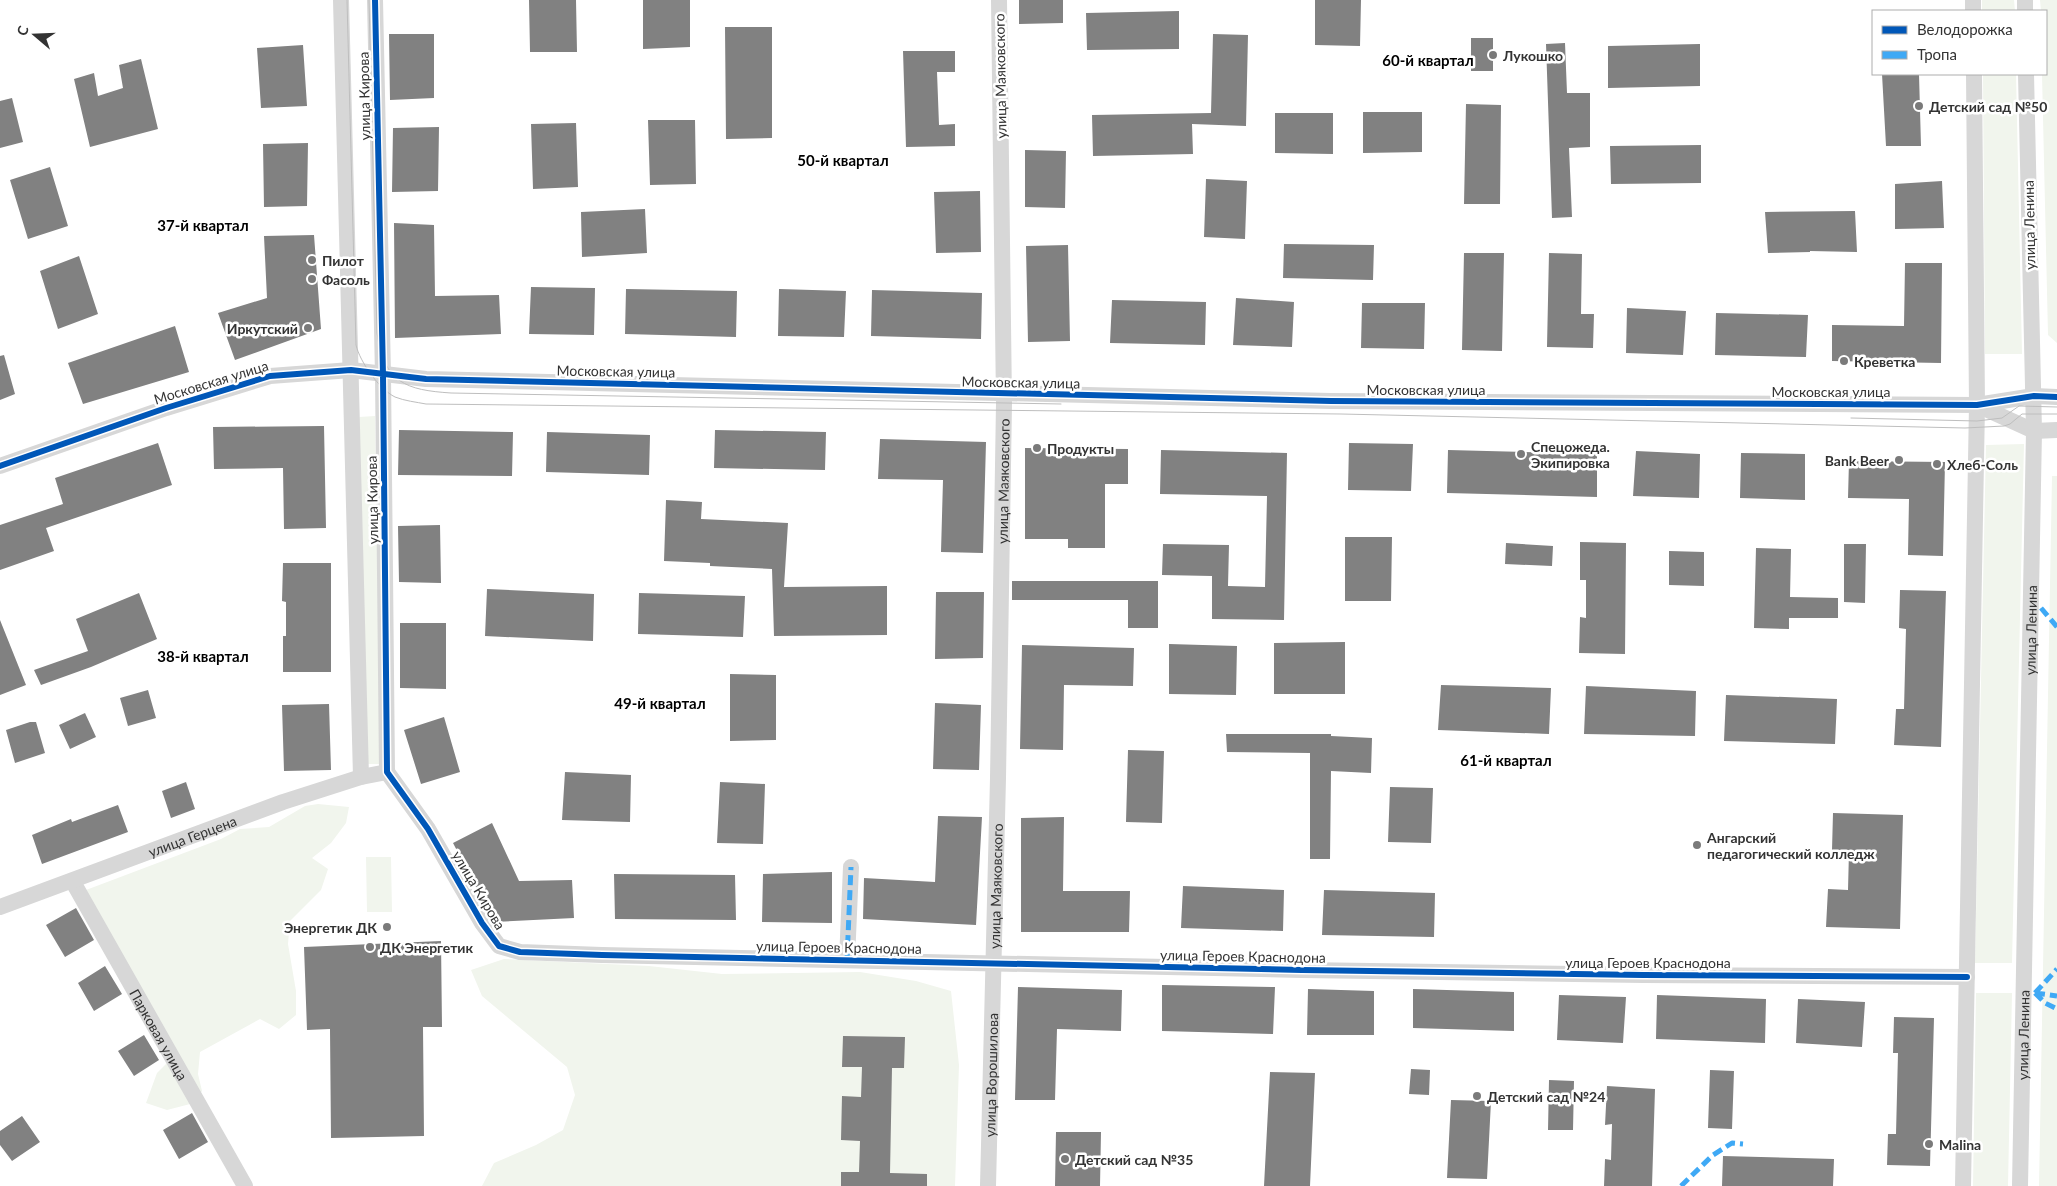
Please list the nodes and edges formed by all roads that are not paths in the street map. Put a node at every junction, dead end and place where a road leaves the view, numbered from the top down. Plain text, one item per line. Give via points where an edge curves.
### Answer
1 (341, 0) edge
2 (375, 0) edge
3 (999, 0) edge
4 (1974, 75) edge
5 (2026, 75) edge
6 (352, 370) junction
7 (383, 375) junction
8 (1004, 394) junction
9 (2034, 396) junction
10 (2057, 397) edge
11 (1977, 405) junction
12 (2057, 430) edge
13 (2034, 431) junction
14 (0, 466) edge
15 (388, 772) junction
16 (361, 777) junction
17 (851, 866) dead end
18 (73, 882) junction
19 (0, 907) edge
20 (520, 952) joint
21 (848, 960) junction
22 (993, 963) junction
23 (1967, 977) junction
24 (245, 1186) edge
25 (988, 1186) edge
26 (1963, 1186) edge
27 (2020, 1186) edge

1 - 6 street, улица Кирова
2 - 7 street, улица Кирова
3 - 8 street, улица Маяковского
4 - 11 street
5 - 9 street, улица Ленина
6 - 7 street, Московская улица
6 - 14 street, Московская улица via 270,376 166,408
6 - 16 street, улица Кирова
7 - 8 street, Московская улица via 426,379
7 - 15 street, улица Кирова
8 - 11 street, Московская улица via 1341,401
8 - 22 street, улица Маяковского
9 - 10 street, Московская улица
9 - 11 street, Московская улица
9 - 13 street, улица Ленина
11 - 13 street, Московская улица
11 - 23 street
12 - 13 street, Московская улица
13 - 27 street, улица Ленина
15 - 16 street, улица Герцена
15 - 20 street, улица Кирова via 428,829 482,923 499,946
16 - 18 street, улица Герцена via 219,825
17 - 21 street
18 - 19 street, улица Герцена
18 - 24 street, Парковая улица
20 - 21 street, улица Героев Краснодона
21 - 22 street, улица Героев Краснодона
22 - 23 street, улица Героев Краснодона via 1302,970
22 - 25 street, улица Ворошилова
23 - 26 street

